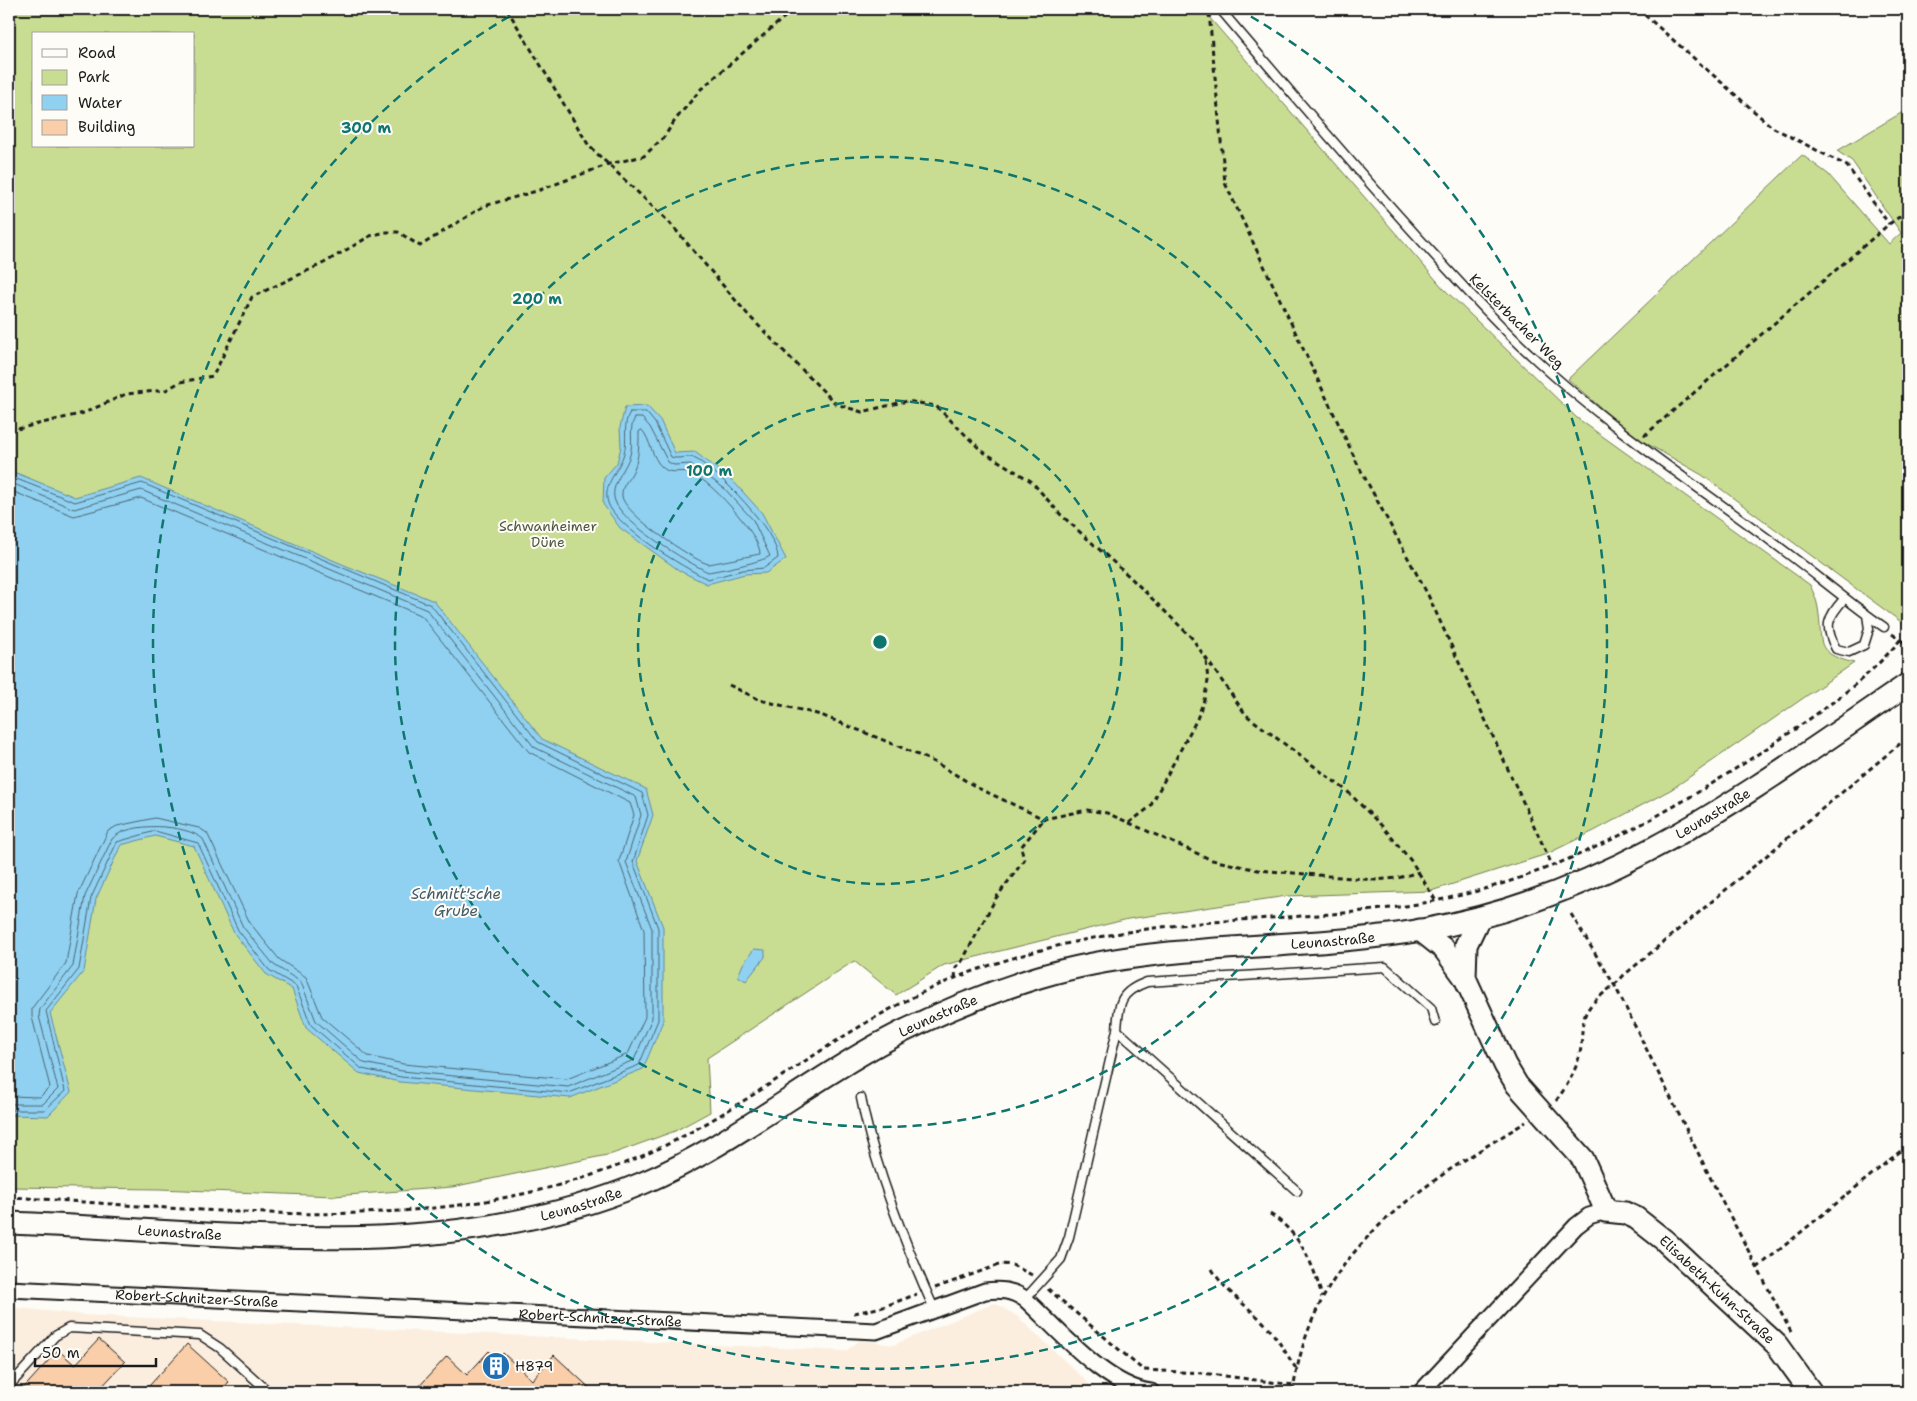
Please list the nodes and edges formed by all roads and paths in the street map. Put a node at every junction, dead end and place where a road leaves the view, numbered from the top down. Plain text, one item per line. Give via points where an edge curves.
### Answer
1 (507, 9) edge
2 (794, 9) edge
3 (1211, 9) edge
4 (1220, 9) edge
5 (1638, 9) edge
6 (609, 164) junction
7 (1908, 211) edge
8 (1889, 224) junction
9 (9, 431) edge
10 (1636, 443) junction
11 (1844, 599) junction
12 (1867, 615) junction
13 (1884, 627) dead end
14 (1900, 640) dead end
15 (1908, 645) edge
16 (1206, 660) junction
17 (1908, 668) edge
18 (1908, 684) edge
19 (729, 685) dead end
20 (1857, 718) junction
21 (1908, 738) edge
22 (1044, 819) junction
23 (1129, 823) junction
24 (1552, 865) dead end
25 (1419, 872) junction
26 (1436, 901) dead end
27 (1571, 914) dead end
28 (1479, 918) junction
29 (1420, 930) junction
30 (1465, 978) junction
31 (955, 979) dead end
32 (1615, 986) junction
33 (1435, 1022) dead end
34 (1117, 1030) junction
35 (861, 1098) dead end
36 (1542, 1113) junction
37 (1908, 1145) edge
38 (1297, 1191) dead end
39 (1606, 1211) junction
40 (1270, 1214) dead end
41 (9, 1223) edge
42 (1757, 1268) junction
43 (1212, 1269) dead end
44 (1041, 1282) junction
45 (9, 1289) edge
46 (926, 1291) junction
47 (1025, 1299) junction
48 (1322, 1299) junction
49 (935, 1311) junction
50 (1794, 1337) dead end
51 (1298, 1371) junction
52 (1294, 1385) junction
53 (9, 1386) edge
54 (269, 1392) edge
55 (1150, 1392) edge
56 (1293, 1392) edge
57 (1420, 1392) edge
58 (1811, 1392) edge

1 - 6 path via 589,146
2 - 6 path via 701,89 664,137 644,156
3 - 24 path via 1208,16 1225,183 1358,465 1428,595
4 - 10 lane, Kelsterbacher Weg via 1360,175 1476,300 1564,385
5 - 8 path via 1772,127 1847,166
6 - 9 path via 540,190 484,206 420,246 398,232 370,236 324,263 252,297 213,376 180,382 166,390 126,394 84,413
6 - 16 path via 669,222 749,316 836,404 862,412 907,401 936,406 982,452 1031,481 1061,515 1168,612 1191,637
7 - 8 path
8 - 10 path
10 - 11 lane, Kelsterbacher Weg via 1816,573
11 - 12 lane, Kelsterbacher Weg
11 - 12 lane via 1830,614 1828,634 1836,649 1849,652 1864,645 1869,629
12 - 13 lane, Kelsterbacher Weg
14 - 15 path
16 - 23 path via 1208,681 1197,719 1150,807
16 - 25 path via 1246,715 1347,792 1383,827
17 - 20 main road, Leunastraße
18 - 20 main road, Leunastraße
19 - 22 path via 760,700 821,715 898,746
20 - 28 main road, Leunastraße via 1722,808 1620,866 1551,895
21 - 32 path via 1631,969
22 - 23 path via 1087,810 1107,813
22 - 31 path via 1021,847 1024,860 996,898 956,967
23 - 25 path via 1212,860 1258,870 1375,880
25 - 26 path
27 - 32 path
28 - 29 main road, Leunastraße
28 - 30 main road via 1466,945
29 - 30 main road via 1444,949
29 - 41 main road, Leunastraße via 1150,954 1079,967 1011,986 956,1007 878,1044 739,1133 677,1167 601,1199 532,1218 449,1232 317,1238 254,1238
30 - 36 main road via 1505,1065 1518,1086
32 - 36 path via 1588,1010 1575,1071 1567,1087
32 - 42 path
33 - 34 lane via 1431,1008 1385,967 1147,982 1131,988 1118,1004
34 - 38 lane
34 - 44 lane via 1069,1237 1061,1259
35 - 46 lane via 868,1135
36 - 39 main road via 1583,1159
36 - 48 path via 1455,1165 1402,1205 1341,1268
37 - 42 path
39 - 57 street via 1589,1216 1576,1226
39 - 58 main road, Elisabeth-Kuhn-Straße via 1636,1218 1664,1240 1777,1344
40 - 48 path via 1282,1222 1301,1244 1317,1276
42 - 50 path
43 - 51 path via 1220,1284 1279,1340
44 - 46 path via 1023,1269 1001,1264
44 - 47 lane
44 - 52 path via 1143,1370 1202,1373
45 - 49 street, Robert-Schnitzer-Straße via 864,1331 889,1328
46 - 49 lane
47 - 49 street, Robert-Schnitzer-Straße via 998,1289
47 - 55 street, Robert-Schnitzer-Straße via 1108,1376 1125,1386
48 - 51 path via 1306,1338
51 - 52 path
52 - 56 path
53 - 54 lane via 55,1336 68,1328 200,1335 216,1344

